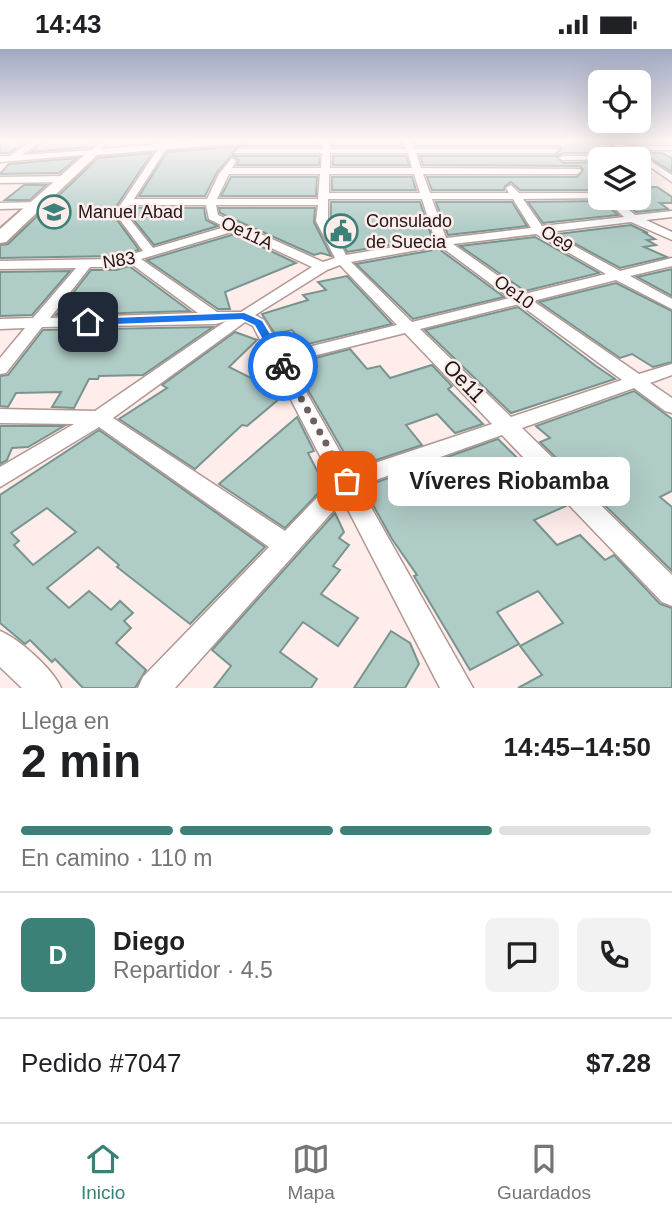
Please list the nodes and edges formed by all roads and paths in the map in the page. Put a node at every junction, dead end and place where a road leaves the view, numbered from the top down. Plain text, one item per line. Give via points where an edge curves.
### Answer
1 (76, 170) edge
2 (149, 170) edge
3 (226, 171) joint
4 (326, 171) junction
5 (419, 171) junction
6 (496, 171) junction
7 (66, 179) junction
8 (0, 180) edge
9 (588, 184) edge
10 (588, 184) edge
11 (516, 195) junction
12 (426, 196) junction
13 (323, 199) junction
14 (126, 202) junction
15 (210, 202) junction
16 (37, 205) junction
17 (0, 206) edge
18 (622, 210) edge
19 (672, 214) edge
20 (633, 219) junction
21 (233, 228) junction
22 (540, 232) junction
23 (672, 236) edge
24 (0, 238) edge
25 (442, 242) junction
26 (151, 254) junction
27 (134, 260) junction
28 (342, 260) junction
29 (672, 262) edge
30 (0, 265) edge
31 (85, 265) junction
32 (322, 267) junction
33 (620, 275) junction
34 (523, 299) junction
35 (672, 305) edge
36 (244, 316) junction
37 (216, 319) junction
38 (0, 324) edge
39 (37, 324) junction
40 (411, 327) junction
41 (280, 359) junction
42 (0, 369) edge
43 (672, 369) edge
44 (636, 381) junction
45 (672, 407) edge
46 (0, 416) edge
47 (99, 418) junction
48 (507, 425) junction
49 (0, 478) edge
50 (347, 481) junction
51 (287, 546) junction
52 (672, 593) edge
53 (0, 646) edge
54 (45, 688) edge
55 (155, 688) edge
56 (457, 688) edge

1 - 7 main road
2 - 14 street
3 - 4 street
3 - 15 street, Oe11A
4 - 5 street
4 - 13 street, Oe11
5 - 6 street
5 - 12 street
6 - 9 street
6 - 11 street, Oe9
7 - 8 street
7 - 16 main road
10 - 11 street
11 - 12 street
11 - 22 street, Oe9
12 - 13 street
12 - 25 street
13 - 15 street
13 - 28 street, Oe11 via 322,221
14 - 15 street
14 - 26 street via 120,213
15 - 21 street, Oe11A via 213,218
16 - 17 street
16 - 24 main road
18 - 20 street
19 - 20 street
20 - 22 street
20 - 23 street
21 - 26 street, N83
21 - 32 street, Oe11A
22 - 25 street
22 - 33 street, Oe9
25 - 28 street
25 - 34 street, Oe10
26 - 27 street, N83
27 - 31 street, N83
27 - 37 street
28 - 32 street
28 - 40 street, Oe11
29 - 33 street
30 - 31 street, N83
31 - 39 street
32 - 36 street
33 - 34 street
33 - 35 street, Oe9
34 - 40 street
34 - 44 street, Oe10
36 - 37 street
36 - 41 street via 258,323
36 - 47 street
37 - 39 street
38 - 39 street
39 - 42 street
40 - 41 street
40 - 48 street, Oe11
41 - 50 street
43 - 44 street
44 - 45 street, Oe10
44 - 48 street
46 - 47 street
47 - 49 street
47 - 51 street
48 - 50 street
48 - 52 street, Oe11
50 - 51 street
50 - 56 street
51 - 55 street
53 - 54 street

